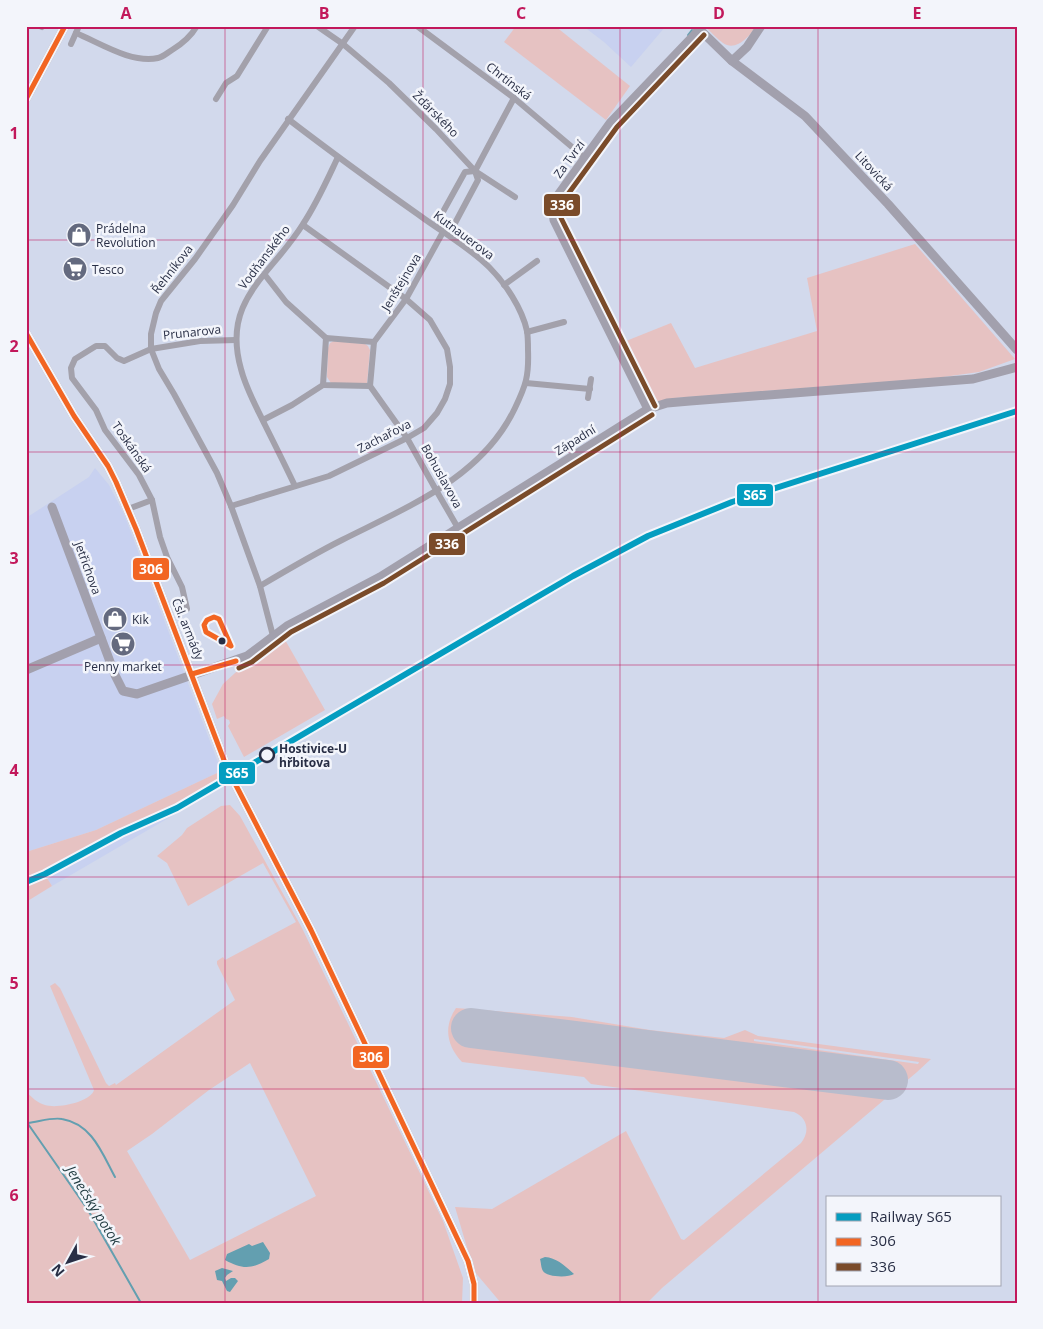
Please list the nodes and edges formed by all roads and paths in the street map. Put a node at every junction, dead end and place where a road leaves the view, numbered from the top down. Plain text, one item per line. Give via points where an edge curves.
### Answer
1 (65, 26) edge
2 (197, 26) edge
3 (268, 26) edge
4 (317, 26) edge
5 (355, 26) edge
6 (417, 26) edge
7 (761, 26) edge
8 (698, 28) edge
9 (78, 30) edge
10 (71, 44) dead end
11 (343, 44) junction
12 (732, 60) junction
13 (514, 98) junction
14 (26, 99) edge
15 (216, 99) dead end
16 (288, 119) junction
17 (338, 157) junction
18 (585, 158) junction
19 (474, 171) junction
20 (515, 197) dead end
21 (303, 225) junction
22 (443, 232) junction
23 (537, 262) dead end
24 (265, 275) junction
25 (504, 285) junction
26 (406, 299) junction
27 (564, 322) dead end
28 (527, 332) junction
29 (26, 333) edge
30 (326, 338) junction
31 (236, 340) junction
32 (374, 342) junction
33 (151, 349) junction
34 (1017, 350) edge
35 (1017, 367) edge
36 (591, 379) dead end
37 (526, 383) junction
38 (323, 385) junction
39 (370, 386) junction
40 (590, 389) junction
41 (588, 398) dead end
42 (648, 409) junction
43 (263, 420) junction
44 (407, 438) junction
45 (295, 486) junction
46 (436, 490) junction
47 (152, 500) junction
48 (231, 506) junction
49 (52, 507) dead end
50 (128, 509) junction
51 (458, 528) junction
52 (260, 586) junction
53 (187, 609) dead end
54 (273, 636) junction
55 (101, 638) junction
56 (26, 670) edge
57 (192, 674) junction
58 (474, 1298) edge

1 - 14 street
2 - 9 street via 177,48 160,58 145,59 130,57
3 - 15 street via 237,76 226,83
4 - 11 street, Žďárského
5 - 11 street, Řehníkova
6 - 13 street, Chrtínská
7 - 12 street via 747,47
8 - 12 street, Litovická
8 - 18 street, Za Tvrzí via 611,122
9 - 10 street
11 - 16 street, Řehníkova
11 - 19 street, Žďárského via 389,82
12 - 34 street, Litovická via 805,116
13 - 18 street, Chrtínská
13 - 19 street, Jenštejnova
16 - 17 street, Kutnauerova
16 - 33 street, Řehníkova via 196,259 161,301 151,334
17 - 21 street, Vodňanského
17 - 22 street, Kutnauerova
18 - 42 street, Za Tvrzí via 556,198 554,220
19 - 20 street, Žďárského
19 - 22 street, Jenštejnova via 478,180 454,225
19 - 22 street, Jenštejnova via 465,172 439,219
21 - 24 street, Vodňanského
21 - 26 street, Zachařova
22 - 25 street, Kutnauerova via 489,267
22 - 26 street, Jenštejnova
23 - 25 street
24 - 30 street via 286,302
24 - 31 street, Vodňanského via 251,290 242,308 236,323
25 - 28 street, Kutnauerova
26 - 32 street, Jenštejnova
26 - 44 street, Zachařova via 435,327 447,349 450,368 448,391 437,413 424,428
27 - 28 street
28 - 37 street, Kutnauerova via 529,360
29 - 50 street, Čsl. armády via 74,416 108,466
30 - 32 street
30 - 38 street
31 - 33 street, Prunarova via 200,340
31 - 43 street, Vodňanského via 240,368
32 - 39 street
33 - 47 street, Toskánská via 124,361 105,346 96,346 75,359 70,368 72,378 139,475
33 - 48 street, Řehníkova via 217,473
35 - 42 street, Západní via 973,379 690,401
36 - 40 street
37 - 40 street
37 - 46 street, Kutnauerova via 508,421 487,450 459,476
38 - 39 street
38 - 43 street
39 - 44 street, Bohuslavova
40 - 41 street
42 - 51 street, Západní
43 - 45 street, Vodňanského
44 - 45 street, Zachařova via 329,476
44 - 46 street, Bohuslavova
45 - 48 street, Zachařova
46 - 51 street, Bohuslavova
46 - 52 street, Kutnauerova
47 - 50 street
47 - 53 street, Toskánská via 160,537 182,588
48 - 52 street, Řehníkova
49 - 55 street, Jetřichova
50 - 57 street, Čsl. armády
51 - 54 street, Západní via 380,577
52 - 54 street, Řehníkova
54 - 57 street, Západní via 247,656
55 - 56 street
55 - 57 street, Jetřichova via 123,691 137,694
57 - 58 street, Čsl. armády via 227,768 362,1035 468,1261

